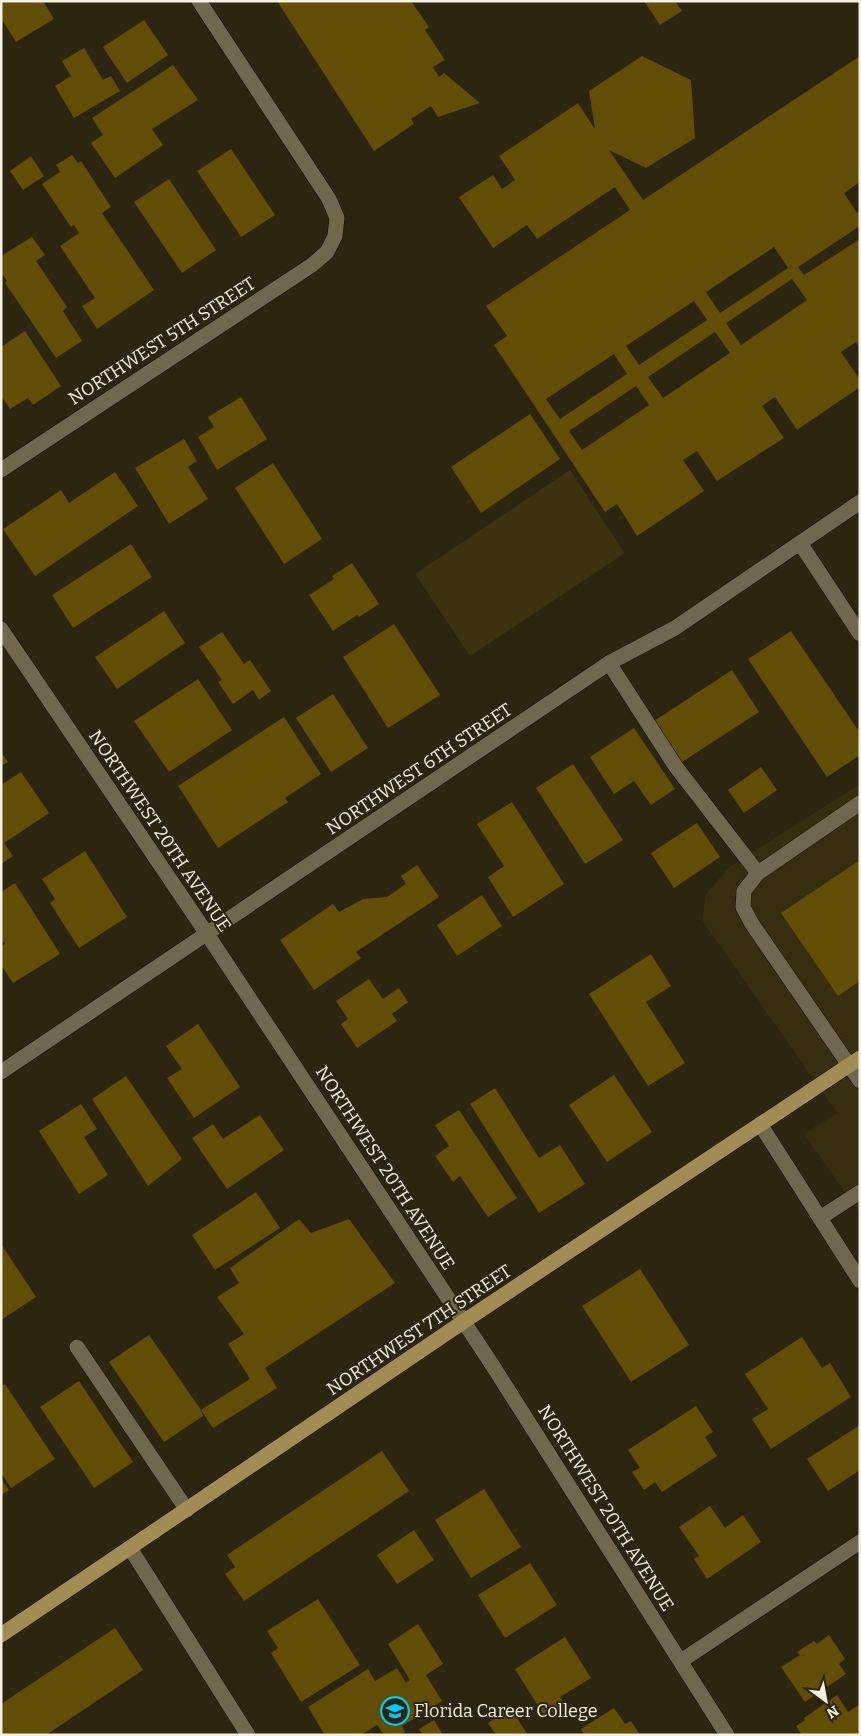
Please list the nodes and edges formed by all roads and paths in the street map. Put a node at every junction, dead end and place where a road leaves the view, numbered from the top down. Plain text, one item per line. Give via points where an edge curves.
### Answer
1 (199, 1) edge
2 (1, 470) edge
3 (860, 502) edge
4 (800, 542) junction
5 (1, 629) edge
6 (860, 634) edge
7 (609, 663) junction
8 (860, 804) edge
9 (758, 872) junction
10 (207, 934) junction
11 (854, 1061) edge
12 (1, 1072) edge
13 (860, 1080) edge
14 (760, 1124) junction
15 (860, 1192) edge
16 (820, 1218) junction
17 (860, 1282) edge
18 (463, 1322) junction
19 (77, 1347) dead end
20 (187, 1510) junction
21 (860, 1542) edge
22 (130, 1548) junction
23 (1, 1635) edge
24 (680, 1661) junction
25 (248, 1735) edge
26 (727, 1735) edge

1 - 2 street, NORTHWEST 5TH STREET via 329,199 337,218 335,236 327,252 312,264
3 - 4 street, NORTHWEST 6TH STREET
4 - 6 street
4 - 7 street, NORTHWEST 6TH STREET via 675,628
5 - 10 street, NORTHWEST 20TH AVENUE
7 - 9 street via 676,767
7 - 10 street, NORTHWEST 6TH STREET
8 - 9 street
9 - 11 street via 744,891 743,907 752,924
10 - 12 street, NORTHWEST 6TH STREET
10 - 18 street, NORTHWEST 20TH AVENUE
11 - 13 street
11 - 14 main road, NORTHWEST 7TH STREET
14 - 16 street
14 - 18 main road, NORTHWEST 7TH STREET
15 - 16 street
16 - 17 street
18 - 20 main road, NORTHWEST 7TH STREET
18 - 24 street, NORTHWEST 20TH AVENUE
19 - 20 street
20 - 22 main road, NORTHWEST 7TH STREET
21 - 24 street
22 - 23 main road, NORTHWEST 7TH STREET
22 - 25 street
24 - 26 street, NORTHWEST 20TH AVENUE

